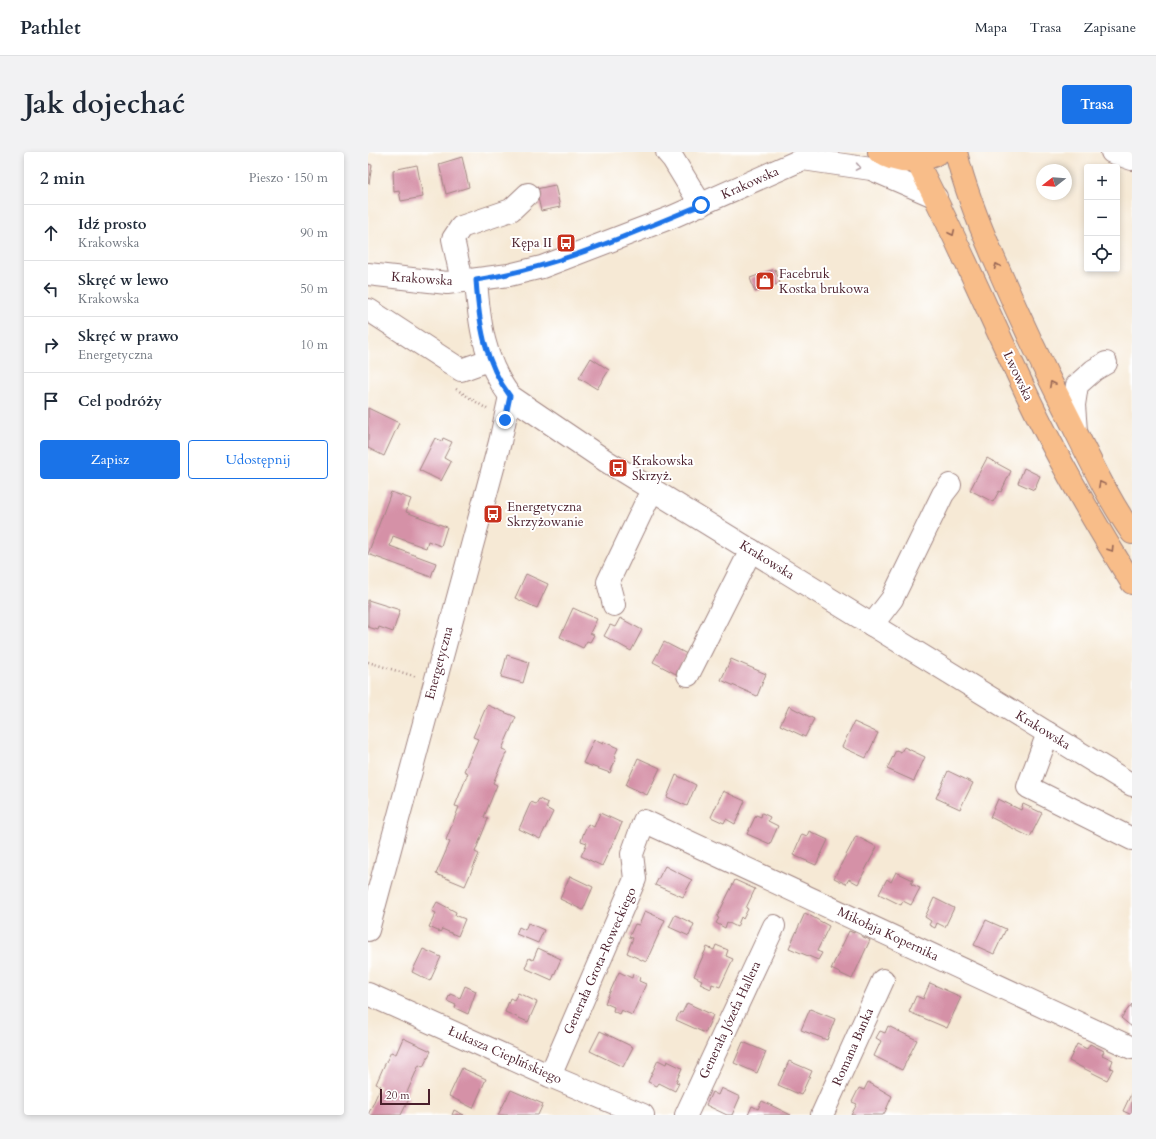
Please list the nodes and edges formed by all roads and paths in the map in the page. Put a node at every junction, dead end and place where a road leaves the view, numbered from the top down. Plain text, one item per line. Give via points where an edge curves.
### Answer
1 (666, 152) edge
2 (841, 152) edge
3 (879, 152) edge
4 (956, 152) edge
5 (1112, 152) edge
6 (925, 156) edge
7 (810, 158) edge
8 (1132, 159) edge
9 (528, 194) dead end
10 (936, 198) junction
11 (701, 205) junction
12 (368, 274) edge
13 (469, 281) junction
14 (369, 310) edge
15 (489, 360) junction
16 (1106, 363) dead end
17 (510, 396) junction
18 (1076, 431) junction
19 (950, 485) dead end
20 (652, 490) junction
21 (1132, 533) edge
22 (751, 550) junction
23 (1132, 583) edge
24 (614, 605) dead end
25 (872, 625) junction
26 (368, 662) edge
27 (688, 675) dead end
28 (434, 682) junction
29 (1048, 733) junction
30 (1132, 785) edge
31 (644, 821) joint
32 (1132, 838) edge
33 (774, 926) dead end
34 (368, 930) edge
35 (883, 980) dead end
36 (368, 994) edge
37 (1132, 1048) edge
38 (550, 1076) junction
39 (643, 1115) edge
40 (686, 1115) edge
41 (822, 1115) edge

1 - 11 street
2 - 7 street, Krakowska
3 - 6 main road via 898,161
18 -> 4 main road, Lwowska via 1001,275 970,197
5 - 8 street
6 - 10 main road, Lwowska
7 -> 10 street via 871,169
7 - 11 street, Krakowska
9 - 13 street via 511,210 461,227 454,239
10 -> 23 main road, Lwowska via 1022,385 1050,440
11 - 13 street, Krakowska via 542,267
12 - 13 street, Krakowska via 447,282
13 - 15 street, Krakowska
14 - 15 street via 462,370
15 - 17 street, Krakowska via 498,381
16 - 18 street via 1077,385 1074,405
17 - 20 street, Krakowska
17 - 28 street, Energetyczna via 500,442
21 -> 18 main road, Lwowska via 1111,502
19 - 25 street via 943,494 892,599
20 - 22 street, Krakowska
20 - 24 street via 608,582
22 - 25 street, Krakowska
22 - 27 street
25 - 29 street, Krakowska
26 - 28 path
28 - 34 street, Energetyczna
29 - 30 street, Krakowska
29 - 32 street via 1028,787
31 - 37 street, Mikołaja Kopernika
31 - 38 street, Generała Grota-Roweckiego via 632,854 635,880
33 - 40 street, Generała Józefa Hallera
35 - 41 street, Romana Banka
36 - 38 street, Łukasza Cieplińskiego
38 - 39 street, Łukasza Cieplińskiego

